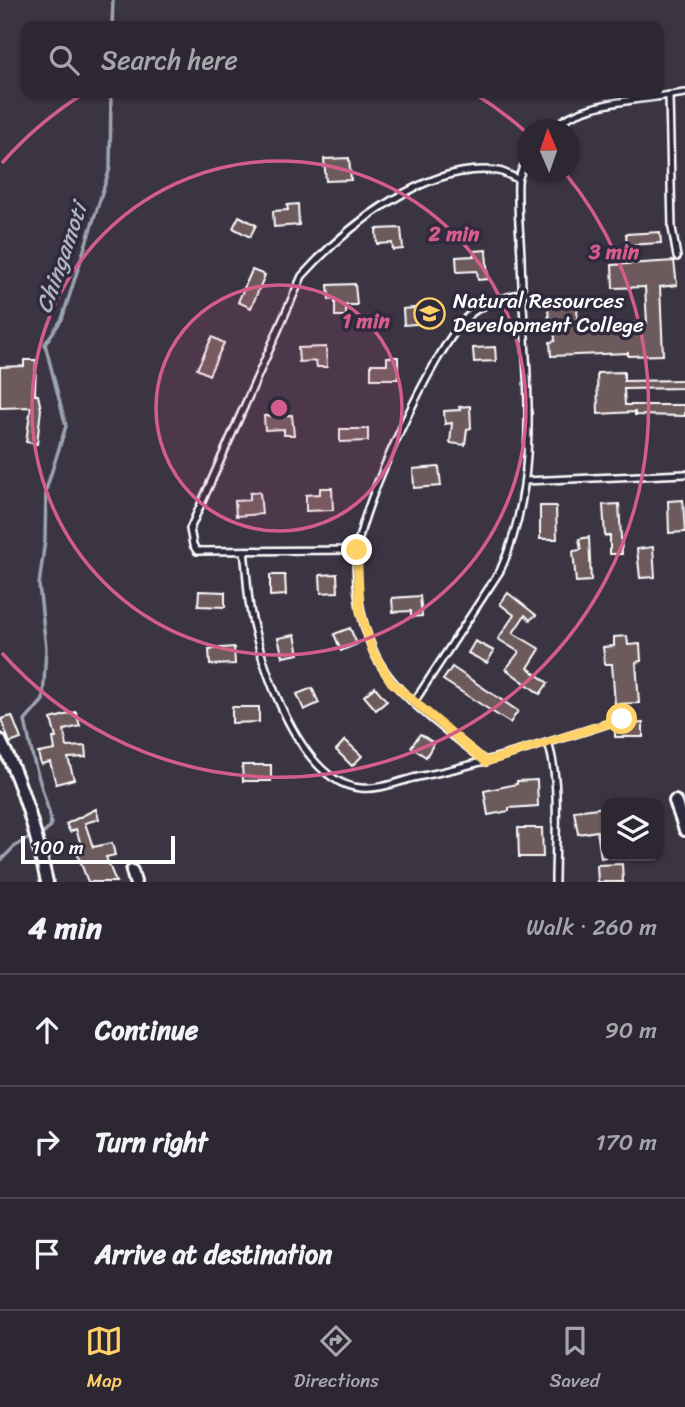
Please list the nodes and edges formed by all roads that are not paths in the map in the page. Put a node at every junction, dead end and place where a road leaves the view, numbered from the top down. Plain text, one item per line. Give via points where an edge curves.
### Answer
1 (685, 93) edge
2 (669, 96) junction
3 (664, 97) edge
4 (651, 98) edge
5 (566, 119) edge
6 (517, 179) edge
7 (518, 182) edge
8 (677, 257) dead end
9 (522, 293) junction
10 (685, 474) edge
11 (525, 481) junction
12 (357, 550) junction
13 (244, 551) junction
14 (414, 702) junction
15 (622, 719) dead end
16 (0, 740) edge
17 (548, 743) junction
18 (486, 762) junction
19 (675, 801) dead end
20 (685, 830) edge
21 (47, 882) edge
22 (555, 882) edge

1 - 2 lane
2 - 3 lane
2 - 8 lane via 672,228
4 - 5 lane via 623,101
6 - 13 lane via 500,171 473,171 424,185 384,204 350,228 302,276 190,529 197,551
7 - 9 lane
9 - 11 lane via 528,398
9 - 12 lane via 491,302 469,316 446,344 374,493
10 - 11 lane
11 - 14 lane via 510,551 500,571
12 - 13 lane
12 - 14 lane via 360,611 373,652 391,682
13 - 18 lane via 251,613 270,684 305,751 337,782 362,789
14 - 18 lane
15 - 17 lane
16 - 21 street via 37,835
17 - 18 lane
17 - 22 lane via 555,805
19 - 20 street

